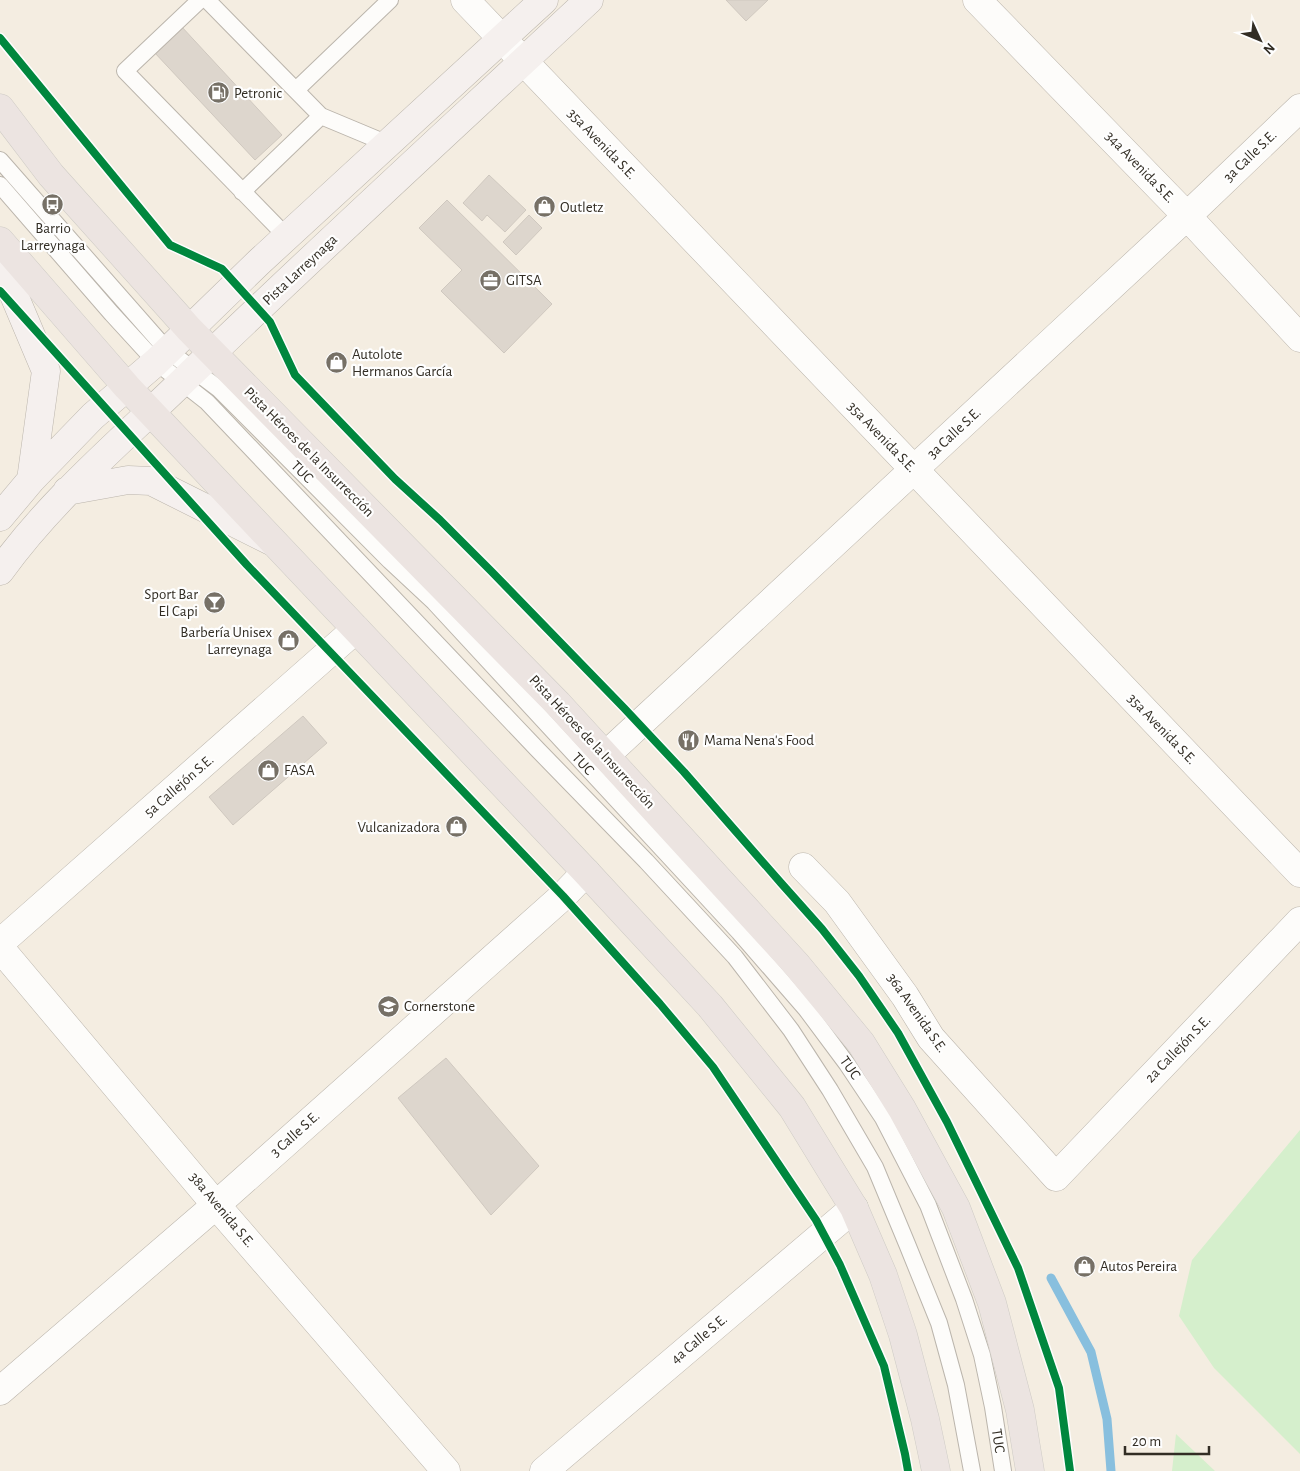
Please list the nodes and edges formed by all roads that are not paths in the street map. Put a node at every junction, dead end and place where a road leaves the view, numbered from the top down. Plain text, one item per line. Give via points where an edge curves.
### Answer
1 (200, 0) edge
2 (207, 0) edge
3 (390, 0) edge
4 (464, 0) edge
5 (544, 0) edge
6 (589, 0) edge
7 (977, 0) edge
8 (502, 40) junction
9 (523, 62) junction
10 (296, 90) junction
11 (0, 108) edge
12 (1300, 108) edge
13 (322, 116) junction
14 (388, 144) junction
15 (0, 160) edge
16 (0, 185) edge
17 (242, 192) junction
18 (1187, 216) junction
19 (287, 237) junction
20 (0, 241) edge
21 (0, 262) edge
22 (189, 329) junction
23 (1300, 338) edge
24 (161, 356) junction
25 (196, 368) junction
26 (127, 387) junction
27 (150, 412) junction
28 (914, 471) junction
29 (30, 480) junction
30 (68, 491) junction
31 (0, 517) edge
32 (271, 540) junction
33 (0, 571) edge
34 (356, 629) junction
35 (605, 756) junction
36 (803, 867) dead end
37 (586, 872) junction
38 (1300, 873) edge
39 (1300, 921) edge
40 (0, 943) edge
41 (0, 948) edge
42 (1056, 1177) joint
43 (216, 1205) junction
44 (854, 1208) junction
45 (0, 1391) edge
46 (446, 1471) edge
47 (544, 1471) edge
48 (936, 1471) edge
49 (972, 1471) edge
50 (1003, 1471) edge
51 (1030, 1471) edge

1 - 17 lane via 125,71
2 - 10 lane
3 - 10 lane
4 - 8 street, 35a Avenida S.E.
5 - 8 main road
6 - 9 main road, Pista Larreynaga
7 - 18 street, 34a Avenida S.E.
8 - 9 street, 35a Avenida S.E.
8 - 14 main road
9 - 25 main road, Pista Larreynaga
9 - 28 street, 35a Avenida S.E.
10 - 13 lane
11 - 22 main road, Pista Héroes de la Insurrección via 51,175
12 - 18 street, 3a Calle S.E.
13 - 14 lane
13 - 17 lane
14 - 19 main road
15 - 24 lane, TUC
16 - 24 lane, TUC via 112,314
17 - 19 lane
18 - 23 street, 34a Avenida S.E.
18 - 28 street, 3a Calle S.E.
19 - 22 main road
20 - 26 main road
21 - 29 main road via 46,371
22 - 24 main road
22 - 25 main road, Pista Héroes de la Insurrección
24 - 25 lane, TUC
24 - 26 main road
25 - 27 main road, Pista Larreynaga
25 - 35 main road, Pista Héroes de la Insurrección via 558,704
25 - 49 lane, TUC via 207,402 646,860 735,957 791,1030 875,1167 940,1323 956,1385
25 - 50 lane, TUC via 434,602 739,932 806,1009 848,1064 883,1118 928,1205 964,1299 982,1356
26 - 27 main road
26 - 29 main road
27 - 30 main road, Pista Larreynaga
27 - 32 main road
28 - 35 street, 3a Calle S.E.
28 - 38 street, 35a Avenida S.E.
29 - 31 main road
30 - 32 main road via 128,480 151,481
30 - 33 main road, Pista Larreynaga
32 - 34 main road
34 - 37 main road
34 - 40 street, 5a Callejón S.E.
35 - 51 main road, Pista Héroes de la Insurrección via 796,964 861,1044 902,1109 956,1208 992,1304 1020,1410
36 - 42 street, 36a Avenida S.E. via 837,902 906,996 930,1038
37 - 43 street, 3 Calle S.E.
37 - 44 main road via 710,1006 792,1107
39 - 42 street, 2a Callejón S.E.
41 - 43 street, 38a Avenida S.E.
43 - 45 street, 3 Calle S.E.
43 - 46 street, 38a Avenida S.E.
44 - 47 street, 4a Calle S.E.
44 - 48 main road via 883,1275 903,1335

